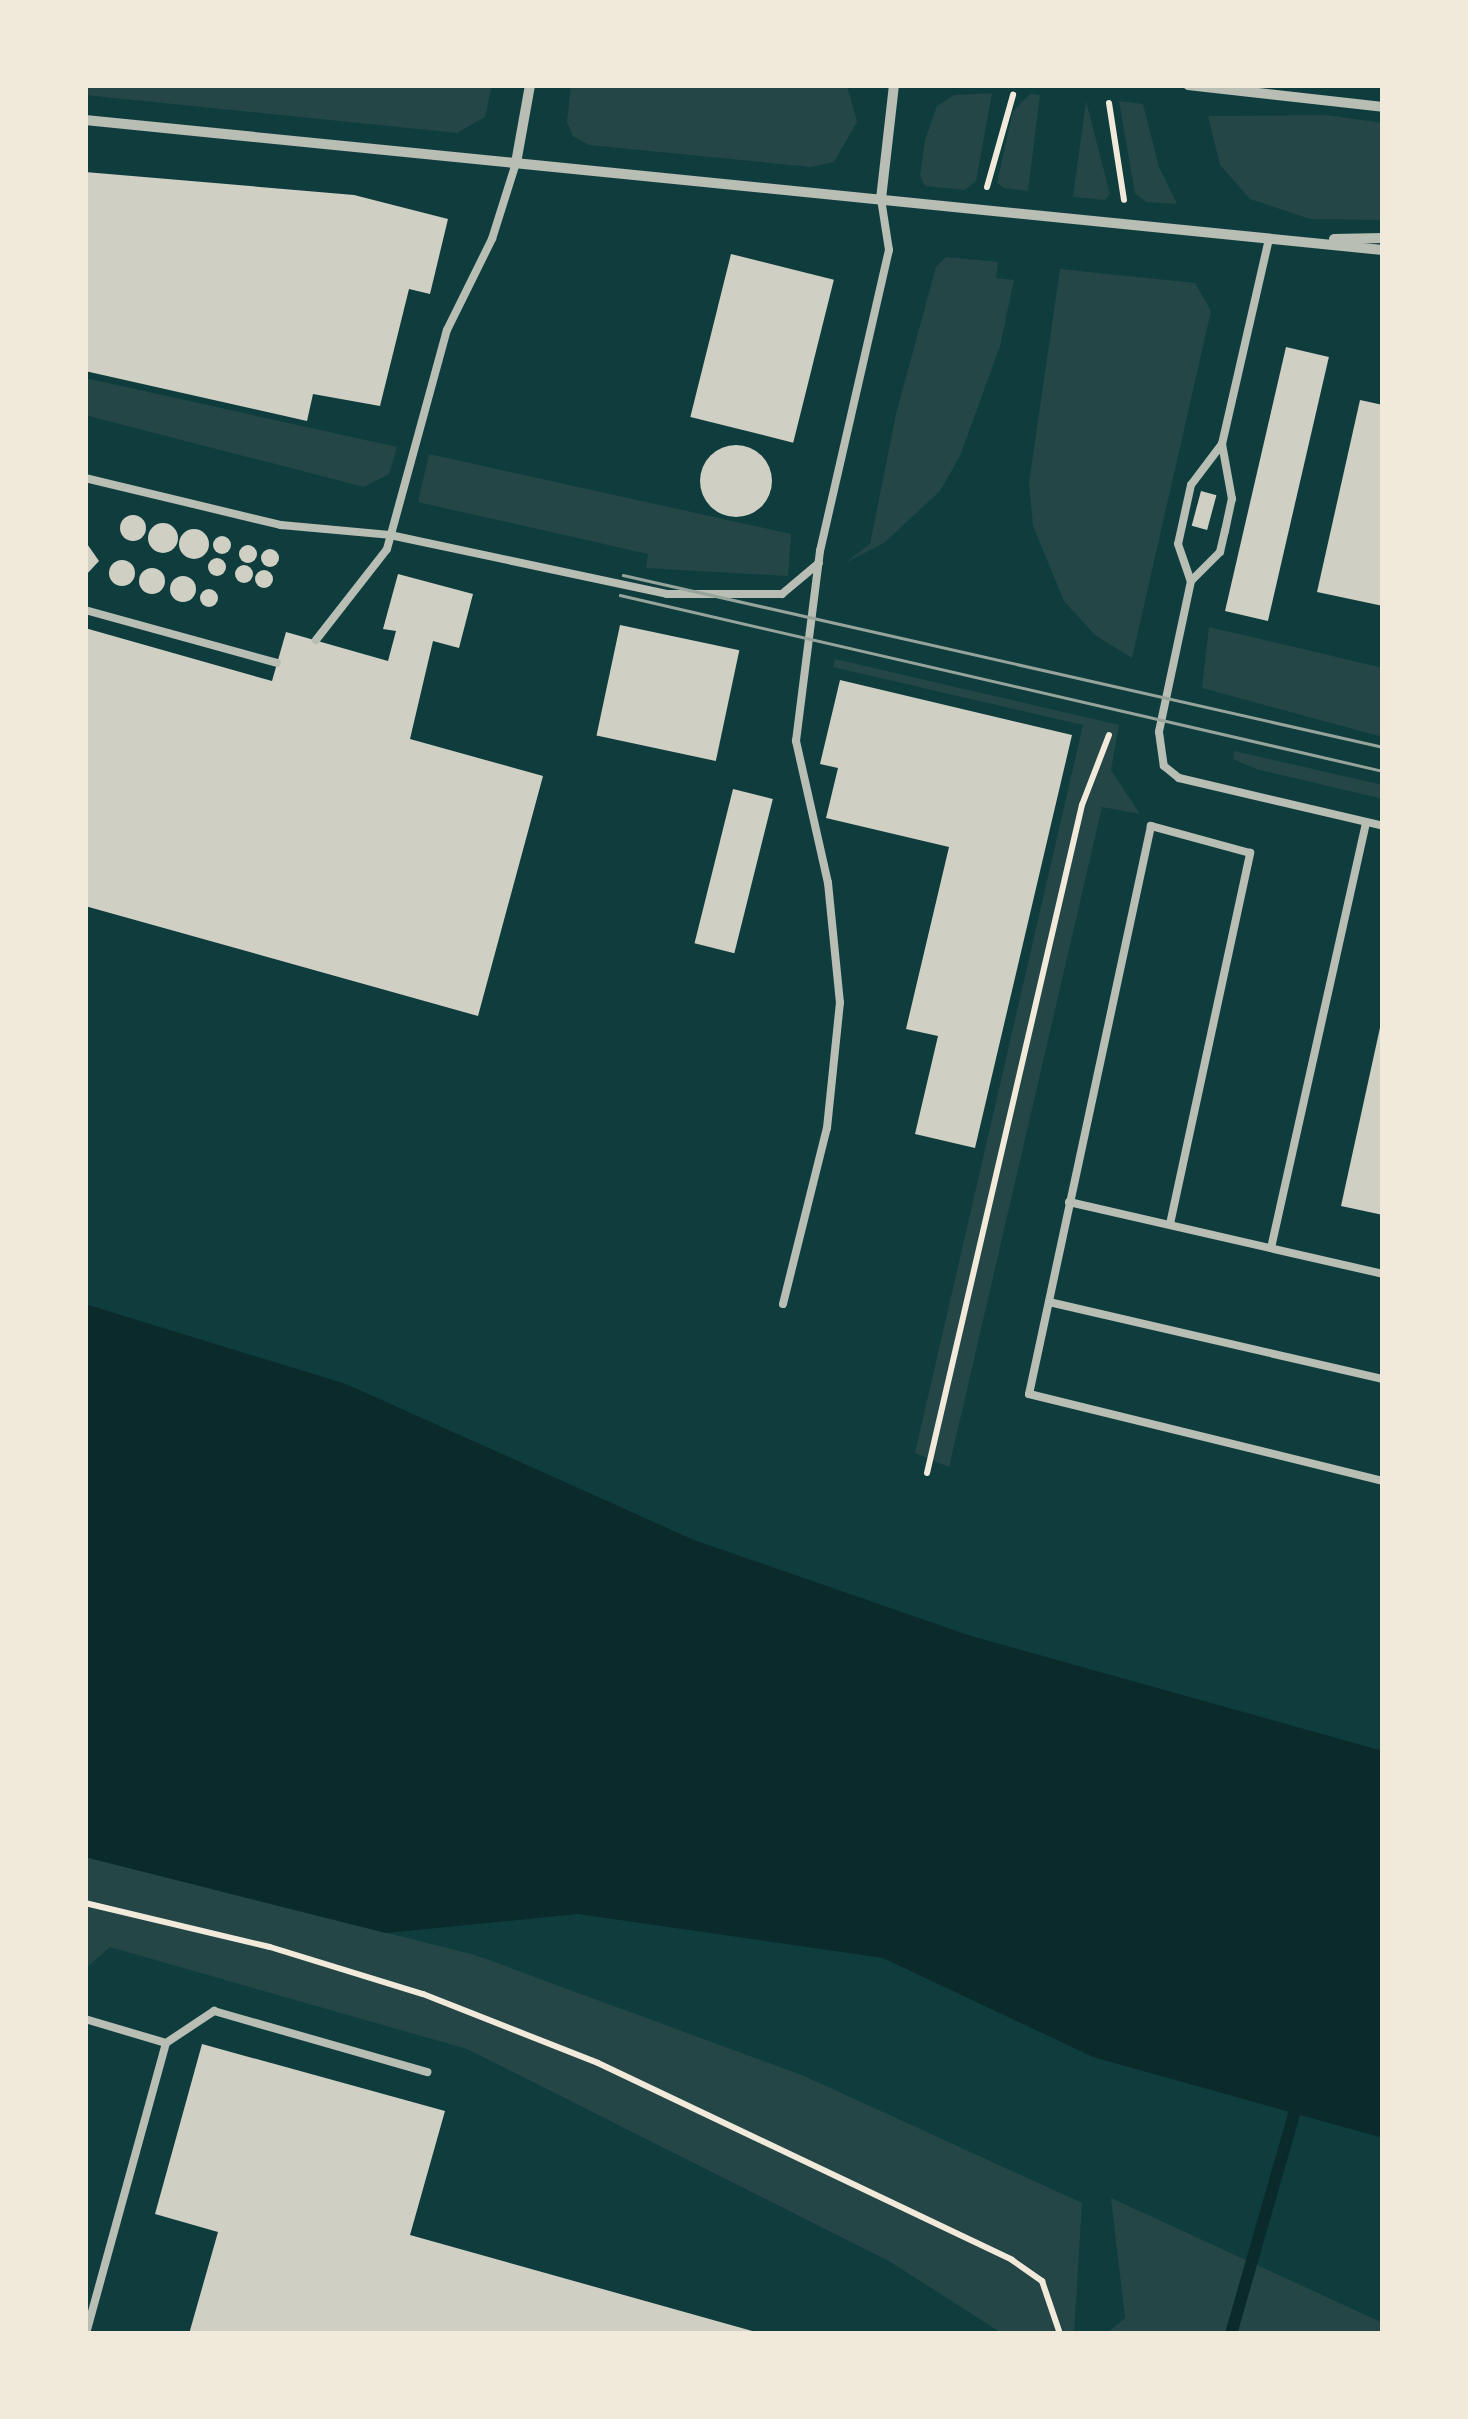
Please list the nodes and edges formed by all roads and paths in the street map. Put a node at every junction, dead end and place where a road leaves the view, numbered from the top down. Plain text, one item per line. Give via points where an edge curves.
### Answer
1 (530, 85) edge
2 (894, 85) edge
3 (1188, 85) edge
4 (1013, 96) dead end
5 (1108, 103) dead end
6 (1383, 107) edge
7 (85, 120) edge
8 (516, 163) junction
9 (986, 194) dead end
10 (880, 199) junction
11 (1125, 206) dead end
12 (1268, 238) junction
13 (1383, 238) edge
14 (1292, 240) junction
15 (1383, 250) edge
16 (1222, 444) junction
17 (85, 478) edge
18 (390, 535) junction
19 (820, 563) junction
20 (1190, 581) junction
21 (85, 610) edge
22 (316, 640) dead end
23 (277, 663) dead end
24 (1108, 735) dead end
25 (1366, 822) junction
26 (1383, 826) edge
27 (1069, 1202) junction
28 (1170, 1224) junction
29 (1271, 1248) junction
30 (1383, 1274) edge
31 (1049, 1302) junction
32 (784, 1304) dead end
33 (1383, 1379) edge
34 (927, 1472) dead end
35 (1383, 1481) edge
36 (85, 1903) edge
37 (85, 2019) edge
38 (166, 2043) junction
39 (427, 2072) dead end
40 (86, 2334) edge
41 (1060, 2334) edge

1 - 8 street
2 - 10 street
3 - 6 street
4 - 9 path
5 - 11 path
7 - 8 street
8 - 10 street
8 - 18 lane via 492,239 447,330
10 - 12 street
10 - 19 lane via 889,250
12 - 14 street
12 - 16 lane
13 - 14 street
14 - 15 street
16 - 20 lane via 1190,485 1178,544
16 - 20 lane via 1232,499 1226,531 1220,552
17 - 18 lane via 281,525
18 - 19 lane via 608,587 667,594 782,594
18 - 22 lane via 375,570
19 - 32 lane via 796,741 828,884 840,1003 827,1128
20 - 25 lane via 1159,732 1164,766 1179,778
21 - 23 lane
24 - 34 path via 1082,805
25 - 26 lane
25 - 29 lane
27 - 28 lane
27 - 28 lane via 1152,826 1250,853
27 - 31 lane
28 - 29 lane
29 - 30 lane
31 - 33 lane
31 - 35 lane via 1028,1394
36 - 41 path via 270,1947 423,1994 598,2063 1012,2260 1042,2281
37 - 38 lane
38 - 39 lane via 214,2011
38 - 40 lane

